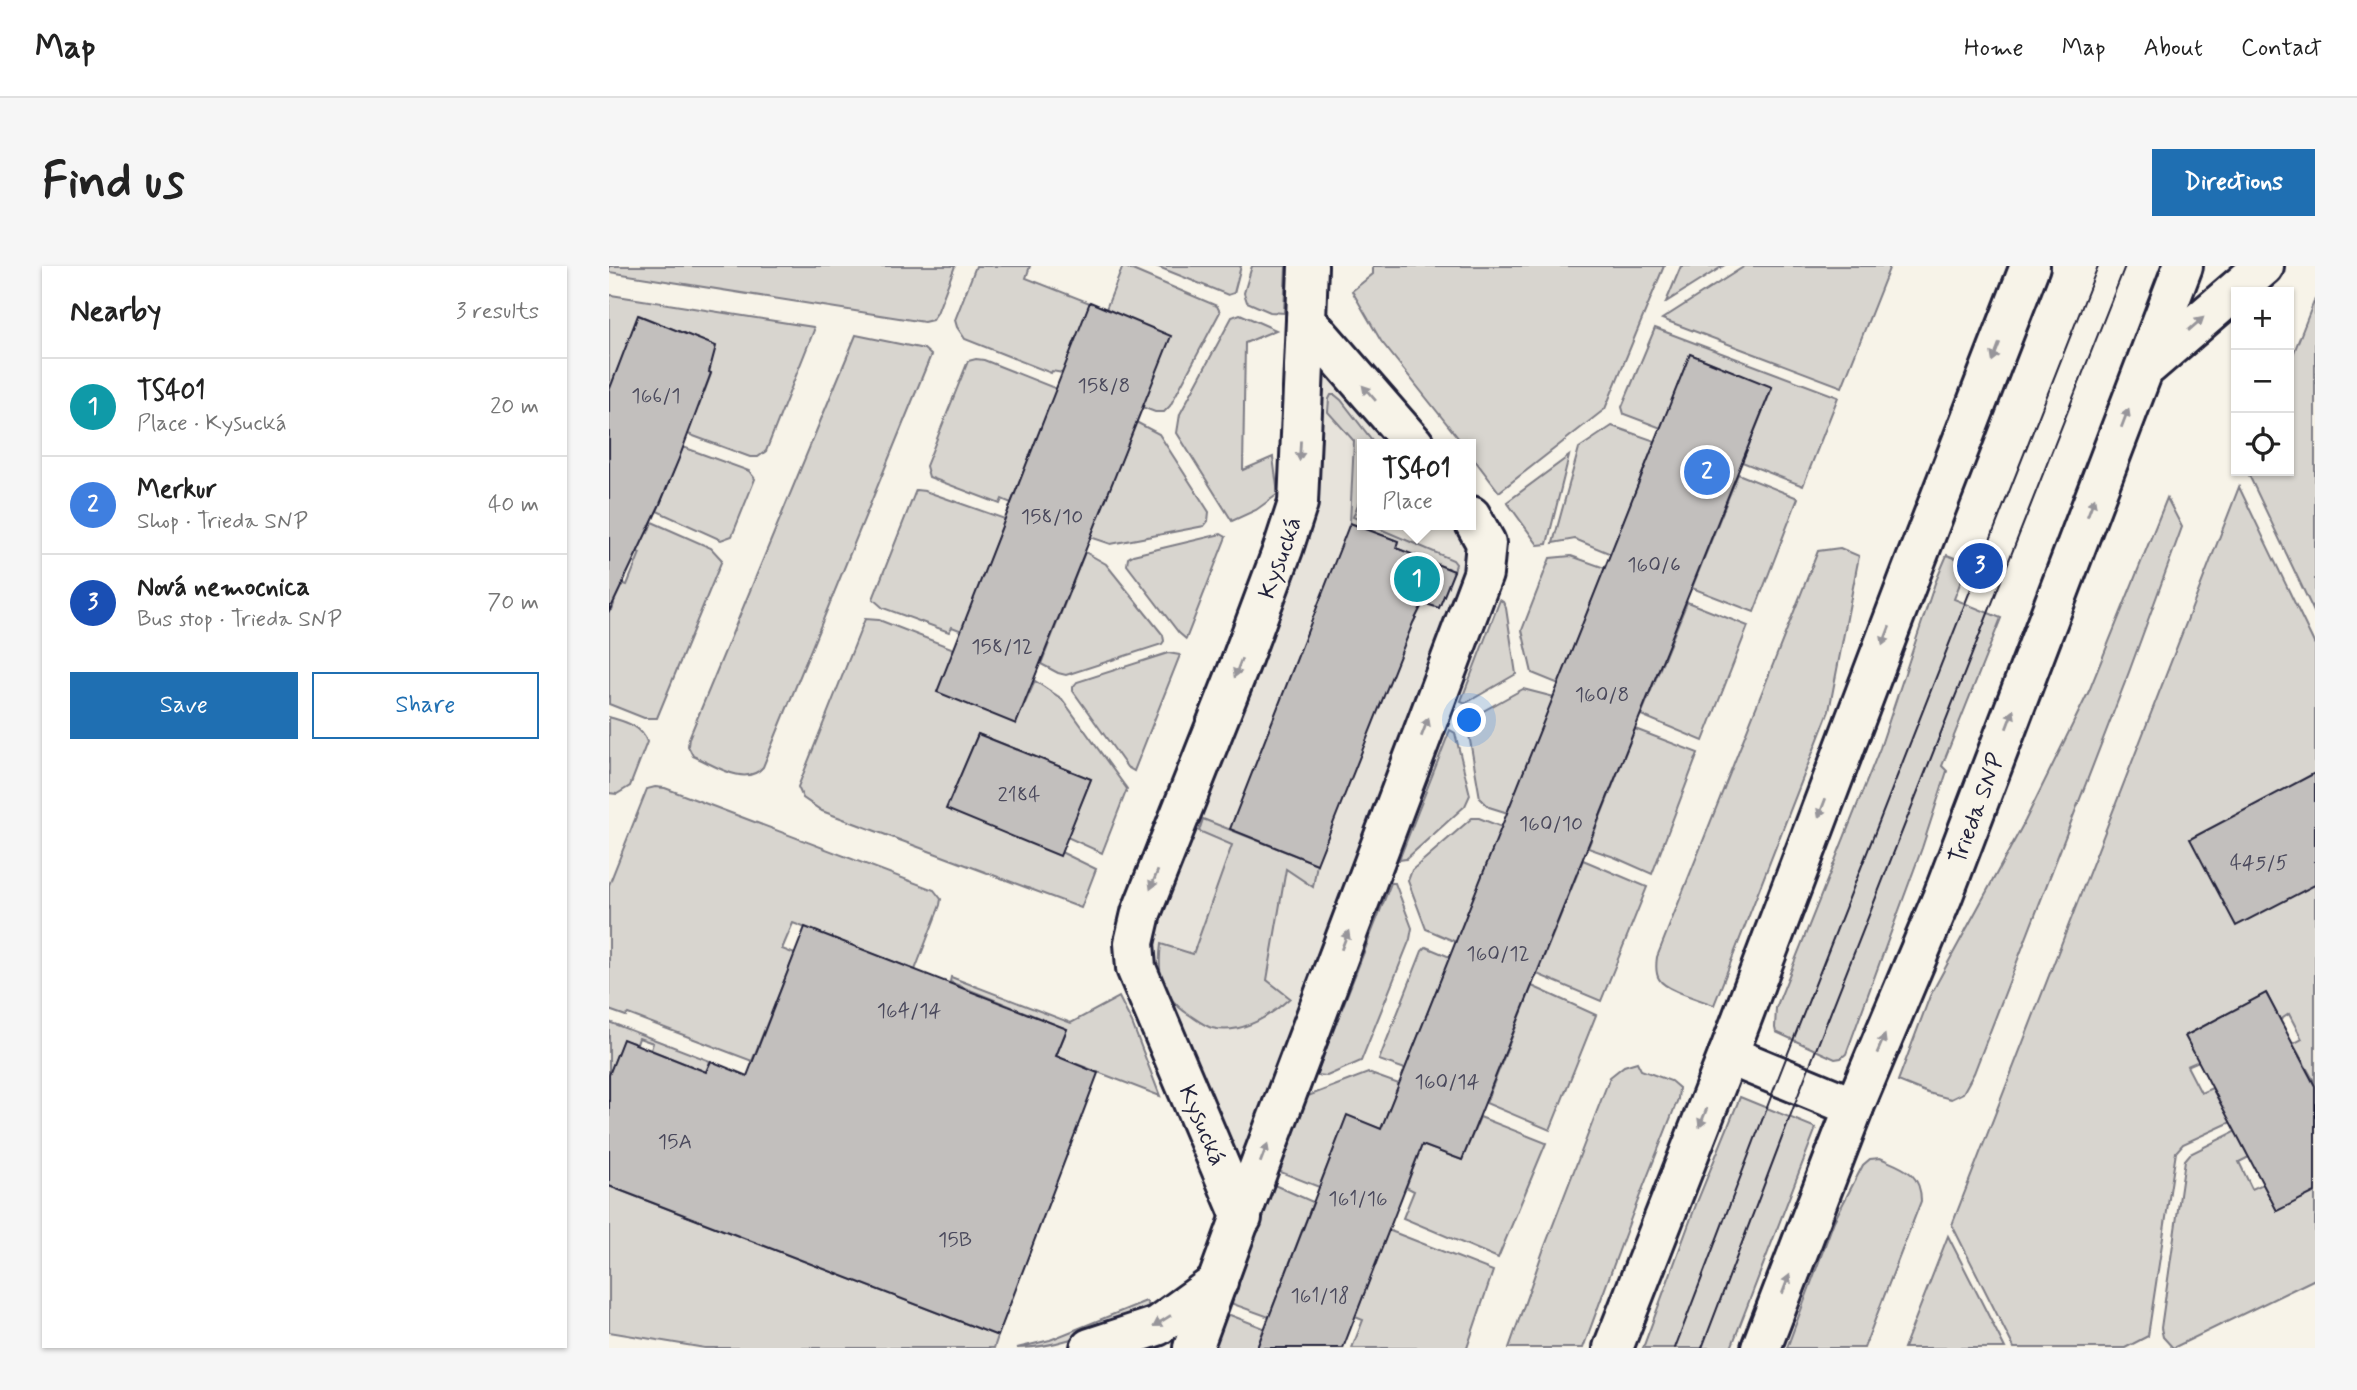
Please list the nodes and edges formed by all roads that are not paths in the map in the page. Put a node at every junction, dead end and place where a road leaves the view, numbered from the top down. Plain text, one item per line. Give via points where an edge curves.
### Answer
1 (1308, 266) edge
2 (2013, 266) edge
3 (2030, 266) edge
4 (2183, 266) edge
5 (2264, 266) edge
6 (2010, 316) junction
7 (1306, 320) junction
8 (2144, 369) junction
9 (1409, 439) edge
10 (1476, 525) edge
11 (1728, 1055) junction
12 (1854, 1107) junction
13 (1242, 1218) junction
14 (1218, 1282) junction
15 (1090, 1348) edge
16 (1193, 1348) edge
17 (1613, 1348) edge
18 (1761, 1348) edge

1 - 7 street, Kysucká
2 - 6 street
3 - 6 street
4 - 8 street, Trieda SNP
8 -> 5 street
6 -> 11 street
9 -> 7 street
7 -> 13 street, Kysucká via 1298,503 1141,913 1134,943 1136,968
12 -> 8 street, Trieda SNP via 1942,898
13 -> 10 street, Kysucká via 1483,574 1486,543
11 - 12 street
11 -> 17 street
18 -> 12 street, Trieda SNP
13 - 14 street
14 -> 15 street via 1157,1326
14 - 16 street

